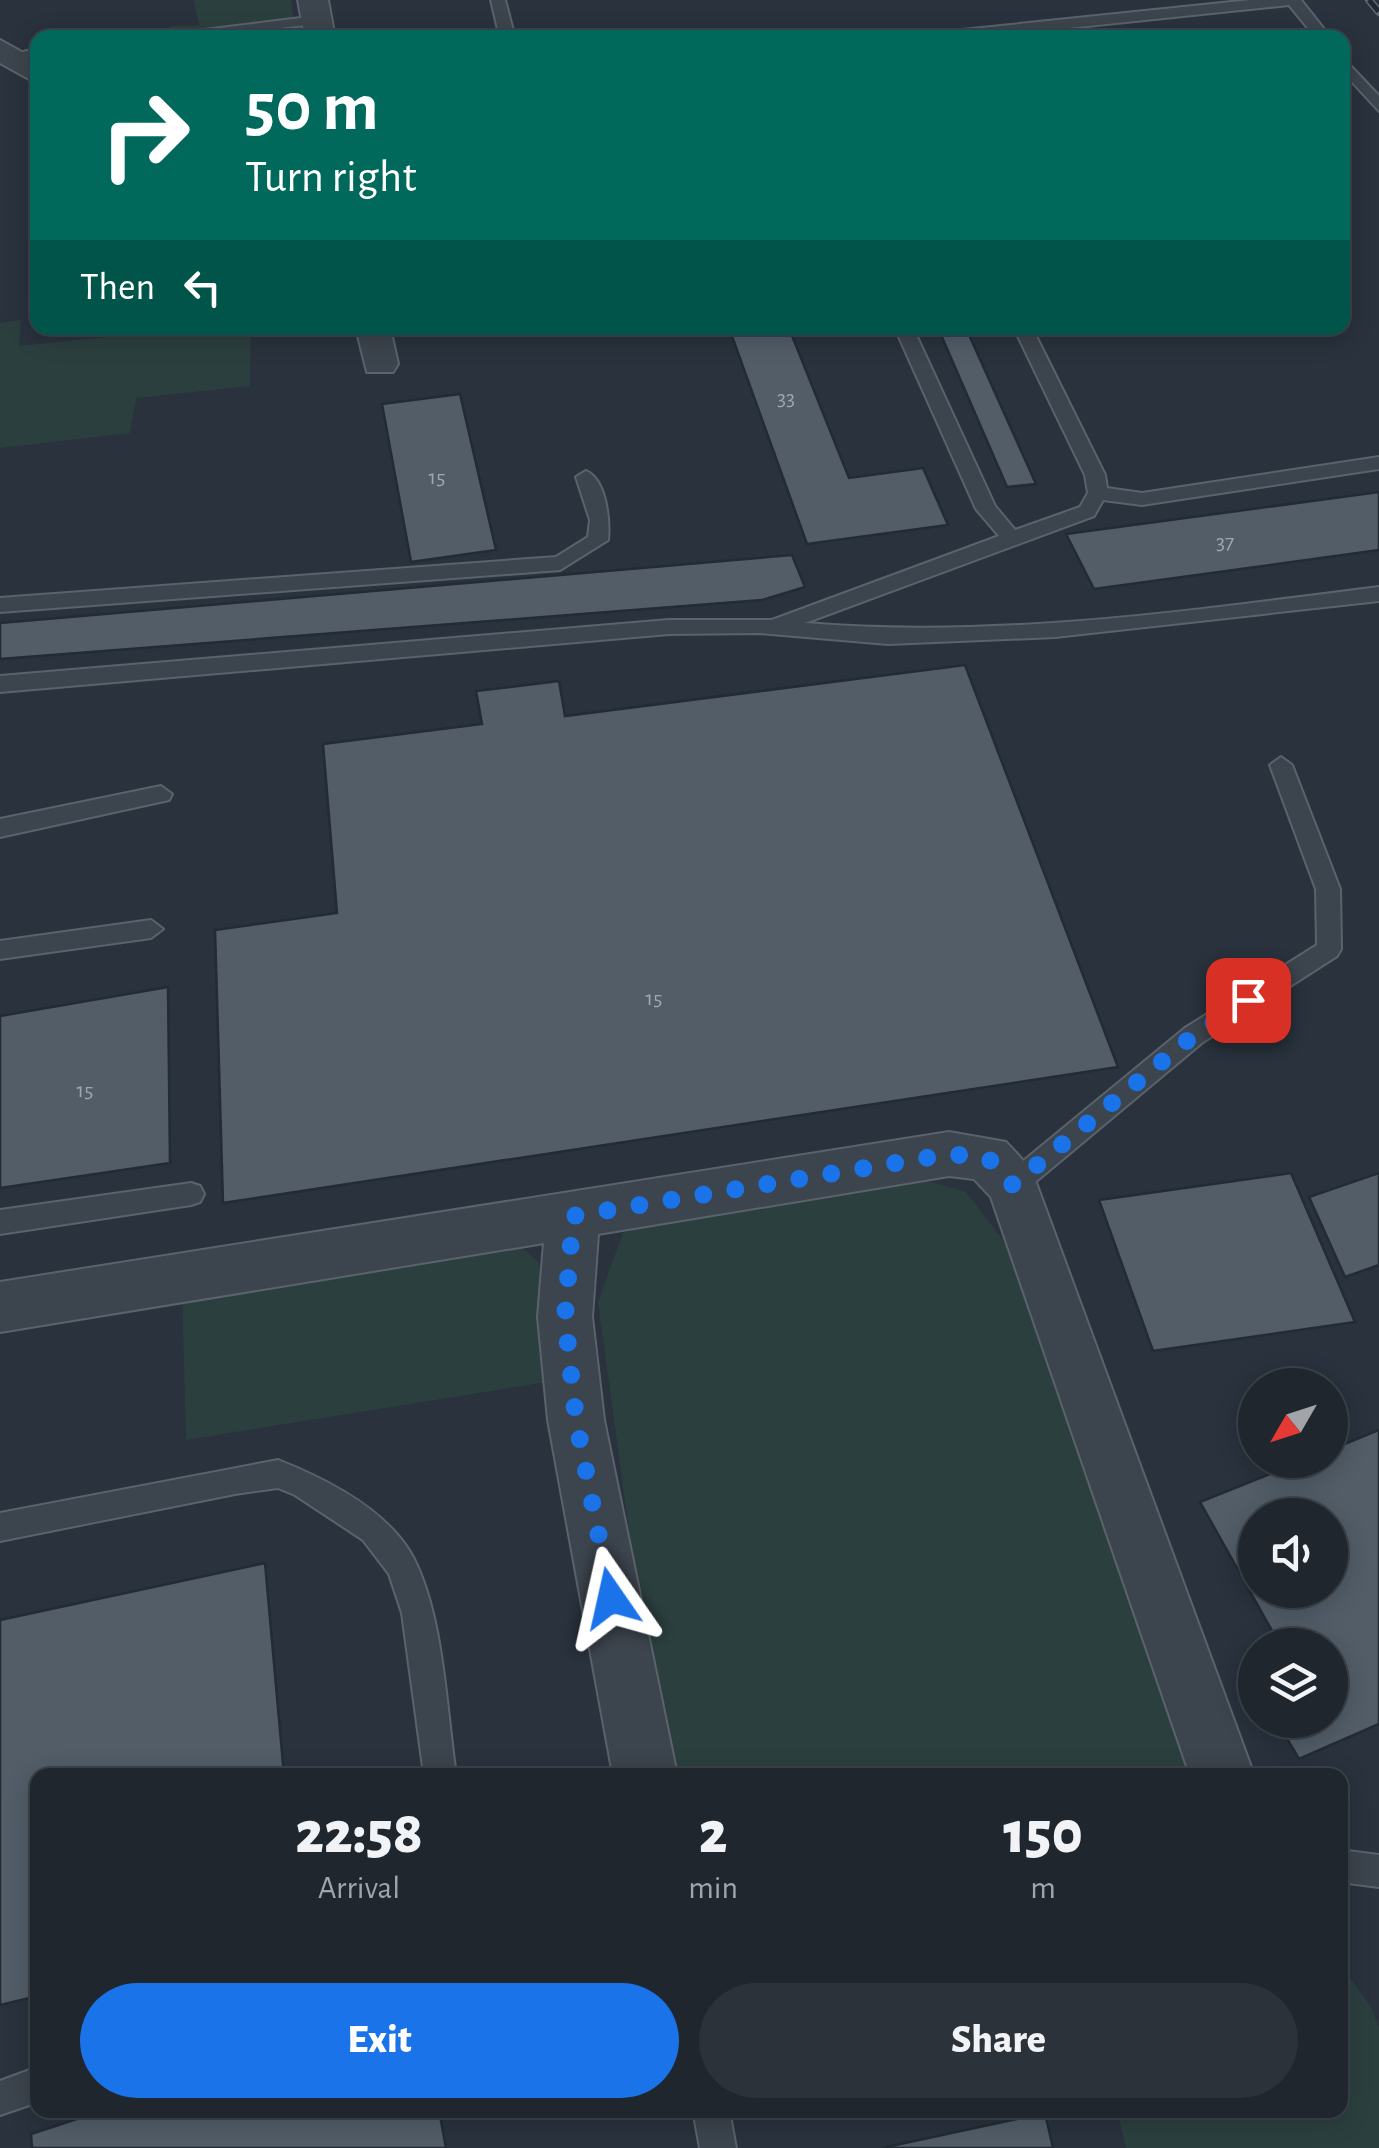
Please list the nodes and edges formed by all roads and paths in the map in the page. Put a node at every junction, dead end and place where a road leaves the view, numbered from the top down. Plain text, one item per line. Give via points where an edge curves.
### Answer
1 (498, 0) edge
2 (1294, 0) edge
3 (317, 19) edge
4 (219, 30) edge
5 (506, 30) edge
6 (1002, 30) edge
7 (1318, 30) edge
8 (1350, 71) edge
9 (1379, 106) edge
10 (374, 335) edge
11 (907, 335) edge
12 (1026, 335) edge
13 (380, 364) dead end
14 (1379, 463) edge
15 (586, 477) dead end
16 (1098, 494) junction
17 (1013, 540) junction
18 (1379, 594) edge
19 (0, 605) edge
20 (772, 627) junction
21 (0, 684) edge
22 (1281, 765) dead end
23 (160, 794) dead end
24 (0, 828) edge
25 (151, 929) dead end
26 (0, 950) edge
27 (1013, 1185) junction
28 (191, 1194) dead end
29 (573, 1216) junction
30 (0, 1222) edge
31 (0, 1307) edge
32 (0, 1527) edge
33 (439, 1768) edge
34 (645, 1768) edge
35 (1220, 1768) edge
36 (1348, 1867) edge
37 (1379, 1872) edge
38 (30, 2087) edge
39 (0, 2098) edge
40 (712, 2118) edge
41 (718, 2148) edge

1 - 5 lane
2 - 6 lane
2 - 7 lane
3 - 4 lane
8 - 9 lane
10 - 13 street
11 - 17 lane via 986,509
12 - 16 lane
14 - 16 lane via 1142,499
15 - 19 lane via 600,520 598,540 560,562
16 - 17 lane via 1087,511
17 - 20 lane
18 - 20 lane via 1055,630 888,637
20 - 21 lane via 669,627
22 - 27 lane via 1328,890 1329,948 1194,1035
23 - 24 lane
25 - 26 lane
27 - 29 street via 988,1158 950,1154
27 - 35 street
28 - 30 lane
29 - 31 street
29 - 34 street via 565,1317 576,1420
32 - 33 lane via 278,1474 305,1485 373,1530 401,1565 417,1613
36 - 37 lane
38 - 39 lane
40 - 41 lane

